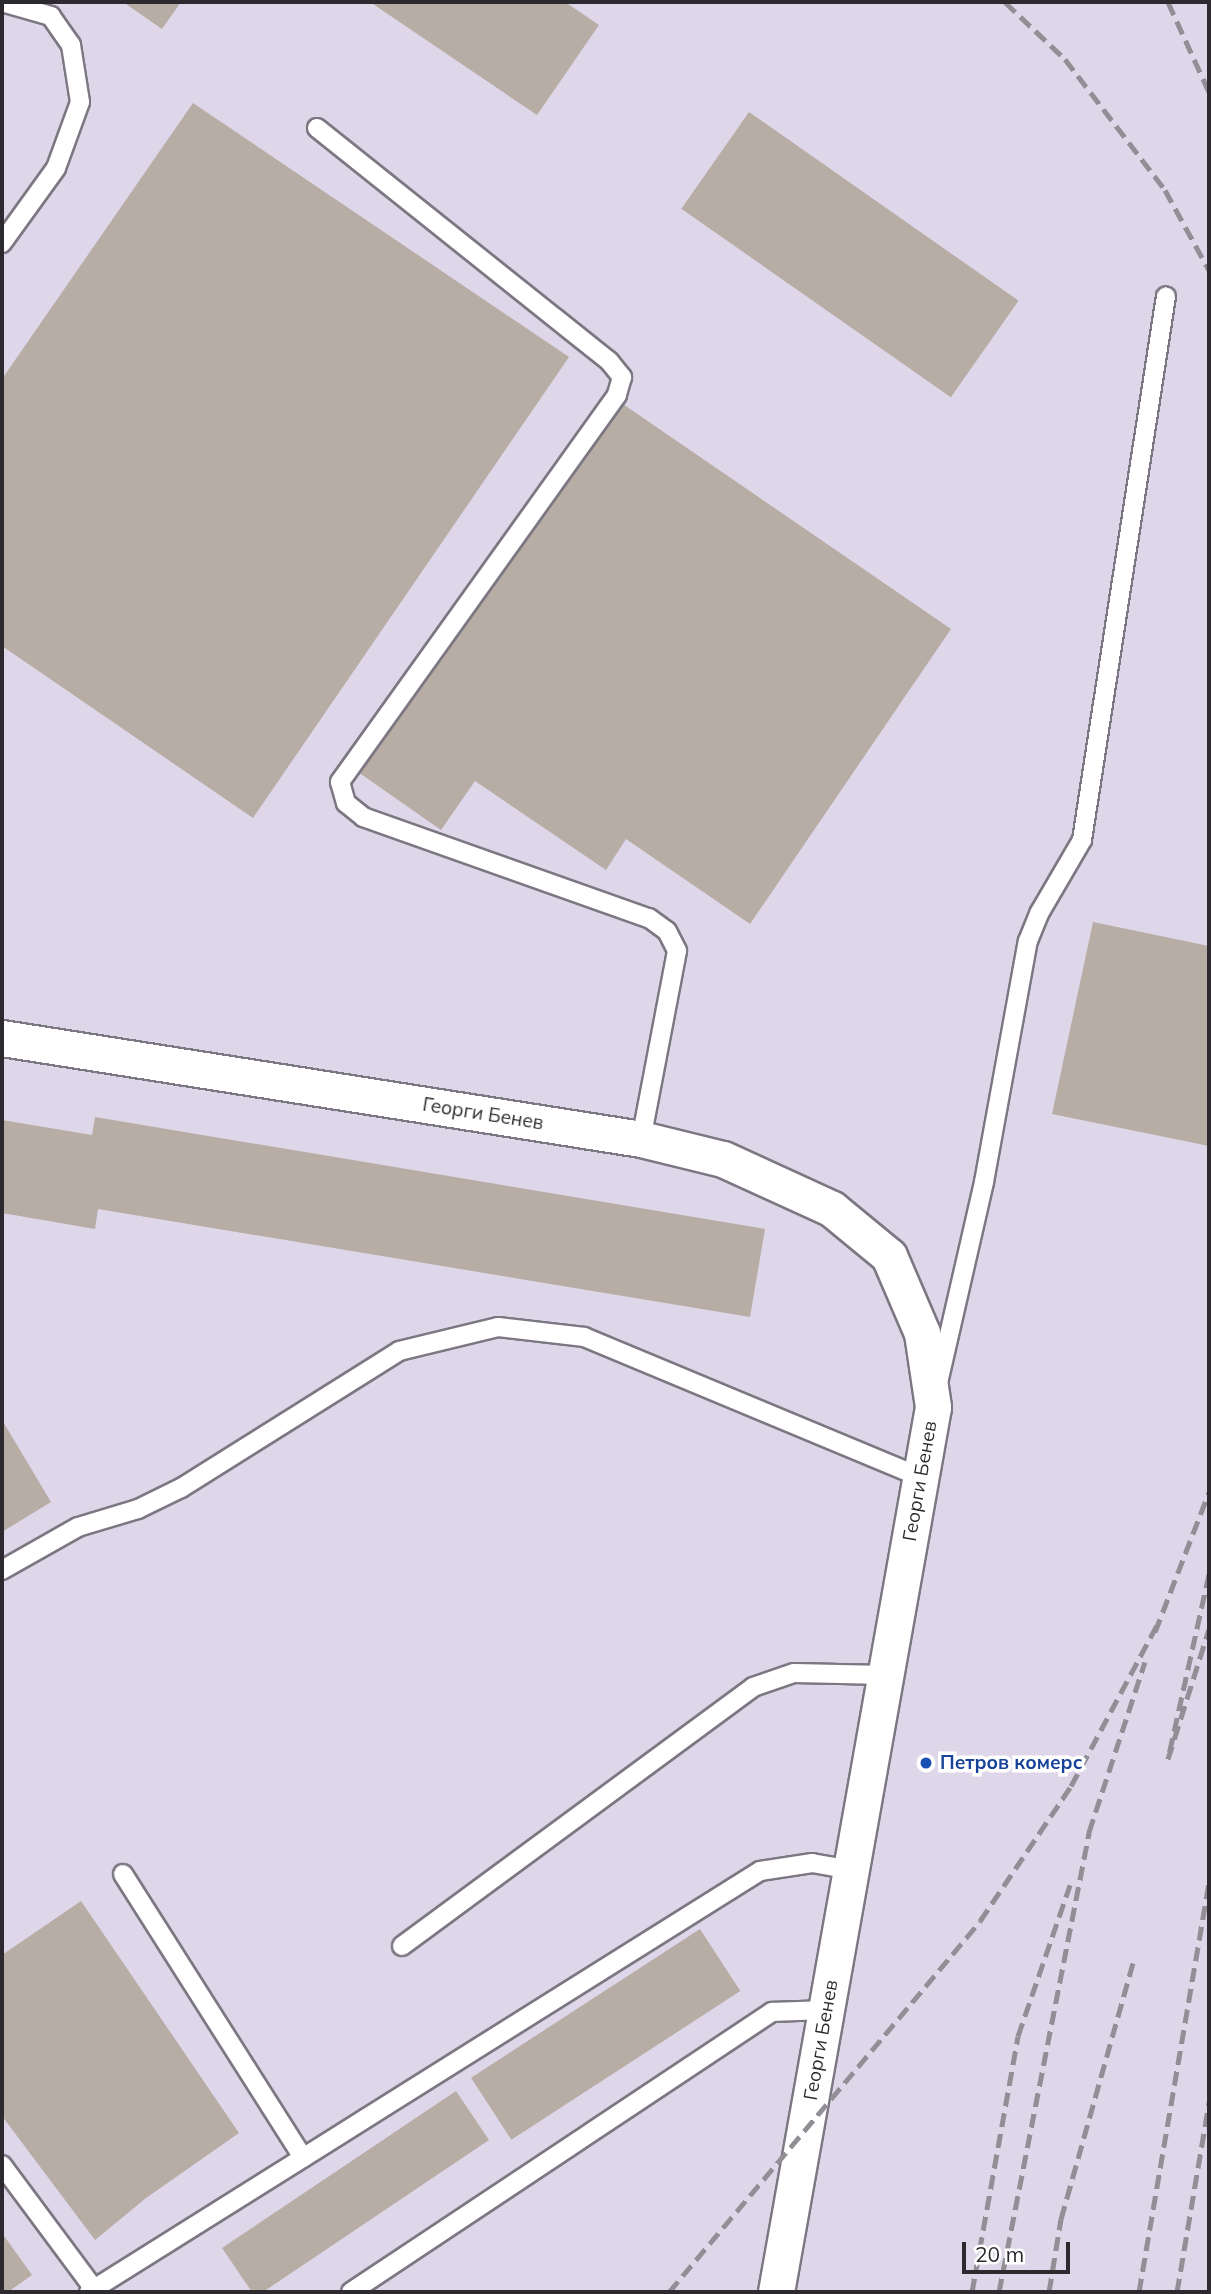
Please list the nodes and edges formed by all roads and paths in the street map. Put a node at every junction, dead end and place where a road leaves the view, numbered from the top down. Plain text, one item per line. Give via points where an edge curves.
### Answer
1 (2, 2) edge
2 (317, 128) dead end
3 (2, 243) edge
4 (1166, 296) dead end
5 (2, 1038) edge
6 (641, 1139) junction
7 (933, 1407) junction
8 (921, 1477) junction
9 (2, 1570) edge
10 (886, 1675) junction
11 (852, 1870) junction
12 (123, 1874) dead end
13 (402, 1946) dead end
14 (826, 2010) junction
15 (303, 2158) junction
16 (2, 2165) edge
17 (92, 2291) edge
18 (351, 2292) edge
19 (776, 2292) edge

1 - 3 lane via 51,16 71,45 80,102 56,168
2 - 6 lane via 609,361 622,377 617,395 340,782 346,803 363,817 649,918 667,931 677,951
4 - 7 lane via 1082,840 1028,942 984,1182
5 - 6 street, Георги Бенев
6 - 7 street, Георги Бенев via 723,1159 832,1209 889,1256 922,1333
7 - 8 street, Георги Бенев
8 - 9 lane via 584,1337 498,1327 399,1351 181,1488 138,1509 78,1527
8 - 10 street, Георги Бенев
10 - 11 street, Георги Бенев
10 - 13 lane via 794,1673 753,1687
11 - 14 street, Георги Бенев
11 - 15 lane via 812,1863 760,1871
12 - 15 lane
14 - 18 lane via 772,2012
14 - 19 street, Георги Бенев
15 - 17 lane
16 - 17 lane

